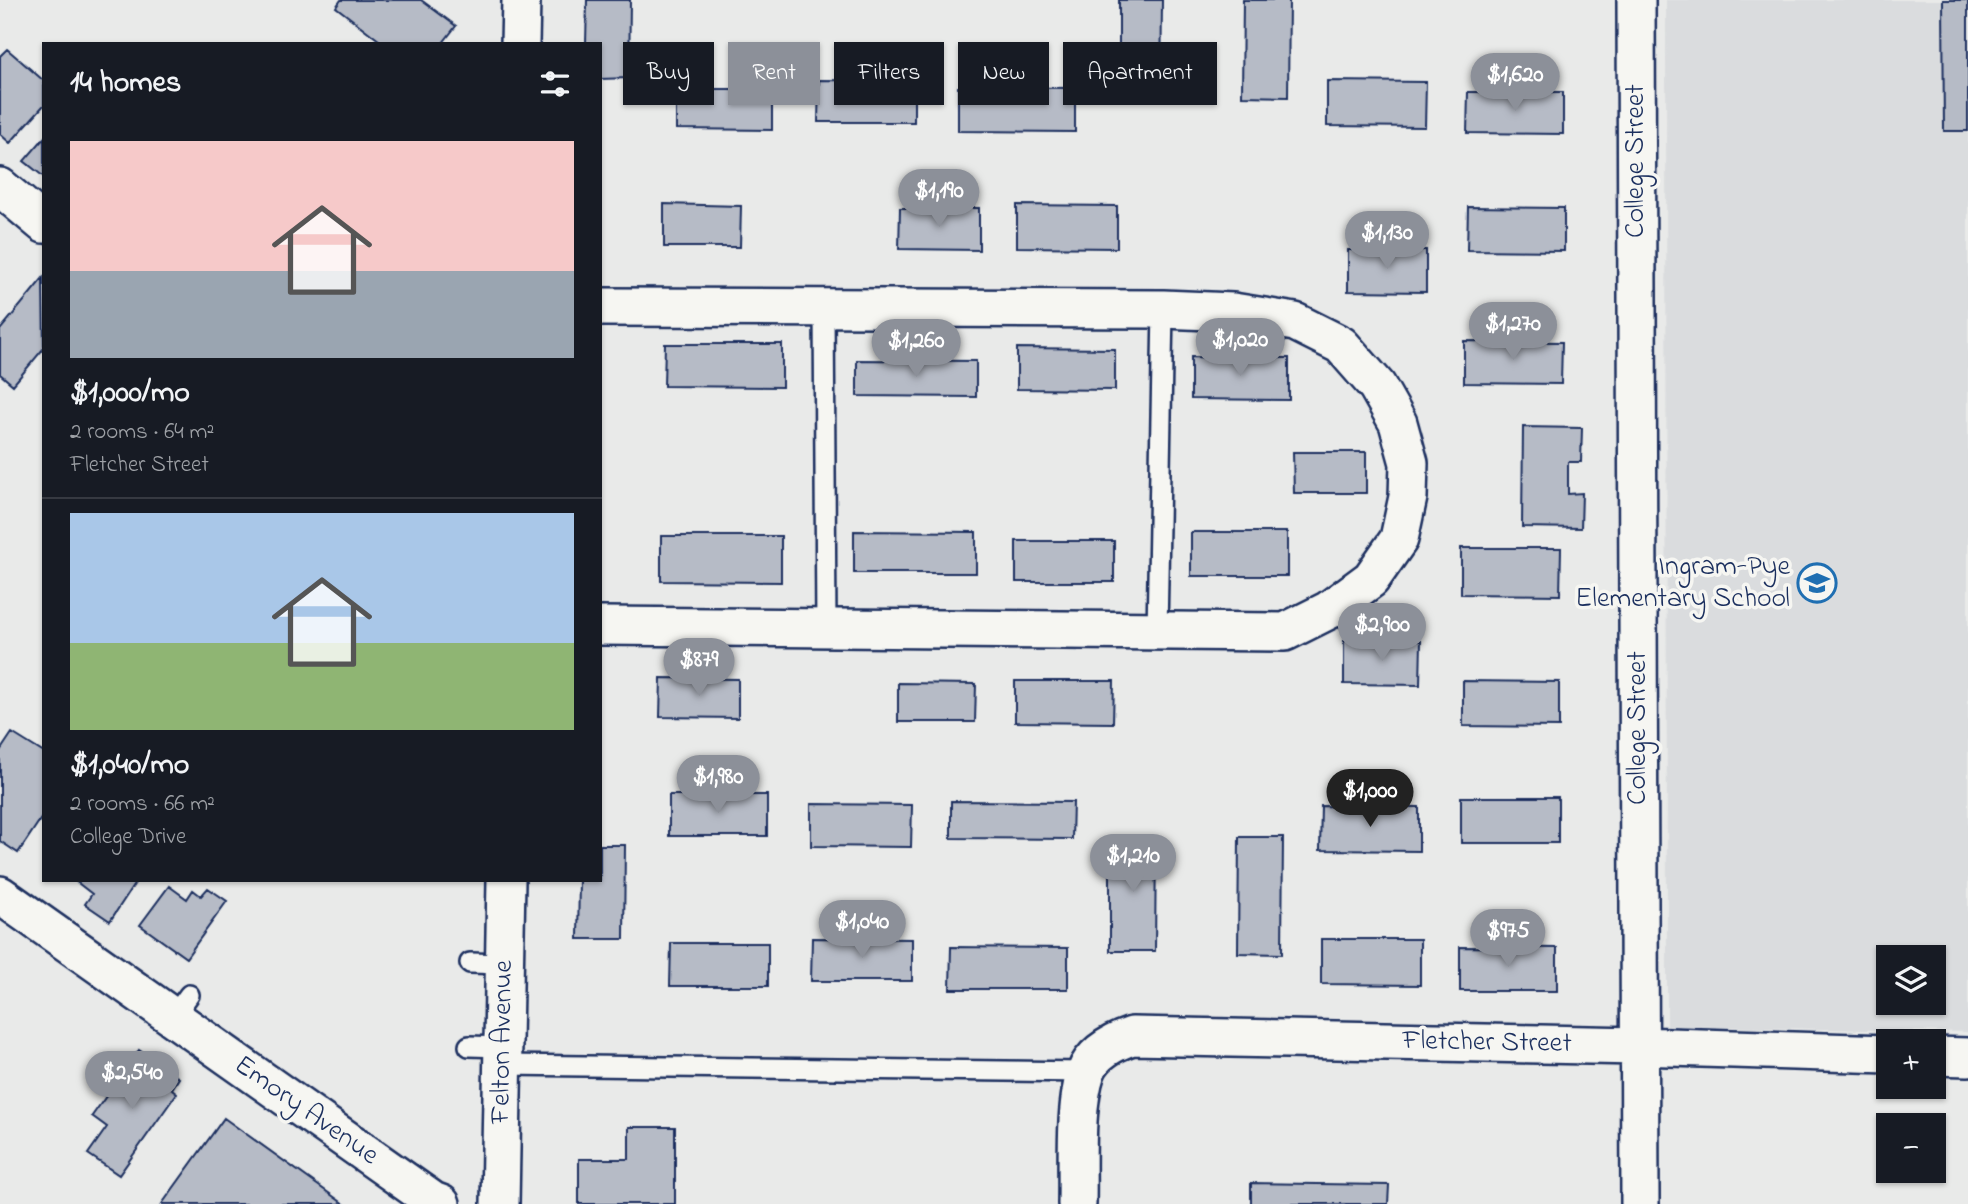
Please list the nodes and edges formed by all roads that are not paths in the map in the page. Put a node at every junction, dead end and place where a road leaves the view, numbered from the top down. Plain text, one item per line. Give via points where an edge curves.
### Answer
1 (521, 0) edge
2 (1636, 0) edge
3 (520, 42) edge
4 (0, 187) edge
5 (42, 222) edge
6 (602, 307) edge
7 (824, 308) junction
8 (1163, 309) junction
9 (602, 626) edge
10 (826, 629) junction
11 (1157, 632) junction
12 (506, 882) edge
13 (0, 895) edge
14 (1639, 1046) junction
15 (491, 1053) junction
16 (1876, 1054) edge
17 (1946, 1056) edge
18 (1968, 1057) edge
19 (1089, 1066) junction
20 (441, 1204) edge
21 (500, 1204) edge
22 (1077, 1204) edge
23 (1640, 1204) edge

1 - 3 street
2 - 14 street, College Street
4 - 5 street
6 - 7 street
7 - 8 street
7 - 10 lane
8 - 11 lane
8 - 11 street via 1233,312 1295,322 1341,345 1377,386 1393,413 1409,463 1399,539 1371,579 1329,610 1285,632
9 - 10 street
10 - 11 street
12 - 15 street, Felton Avenue via 487,964
13 - 20 street, Emory Avenue via 181,1006
14 - 16 street, Fletcher Street
14 - 19 street, Fletcher Street via 1132,1036 1114,1041
14 - 23 street, College Street
15 - 19 lane
15 - 21 street, Felton Avenue
17 - 18 street
19 - 22 street via 1078,1116

